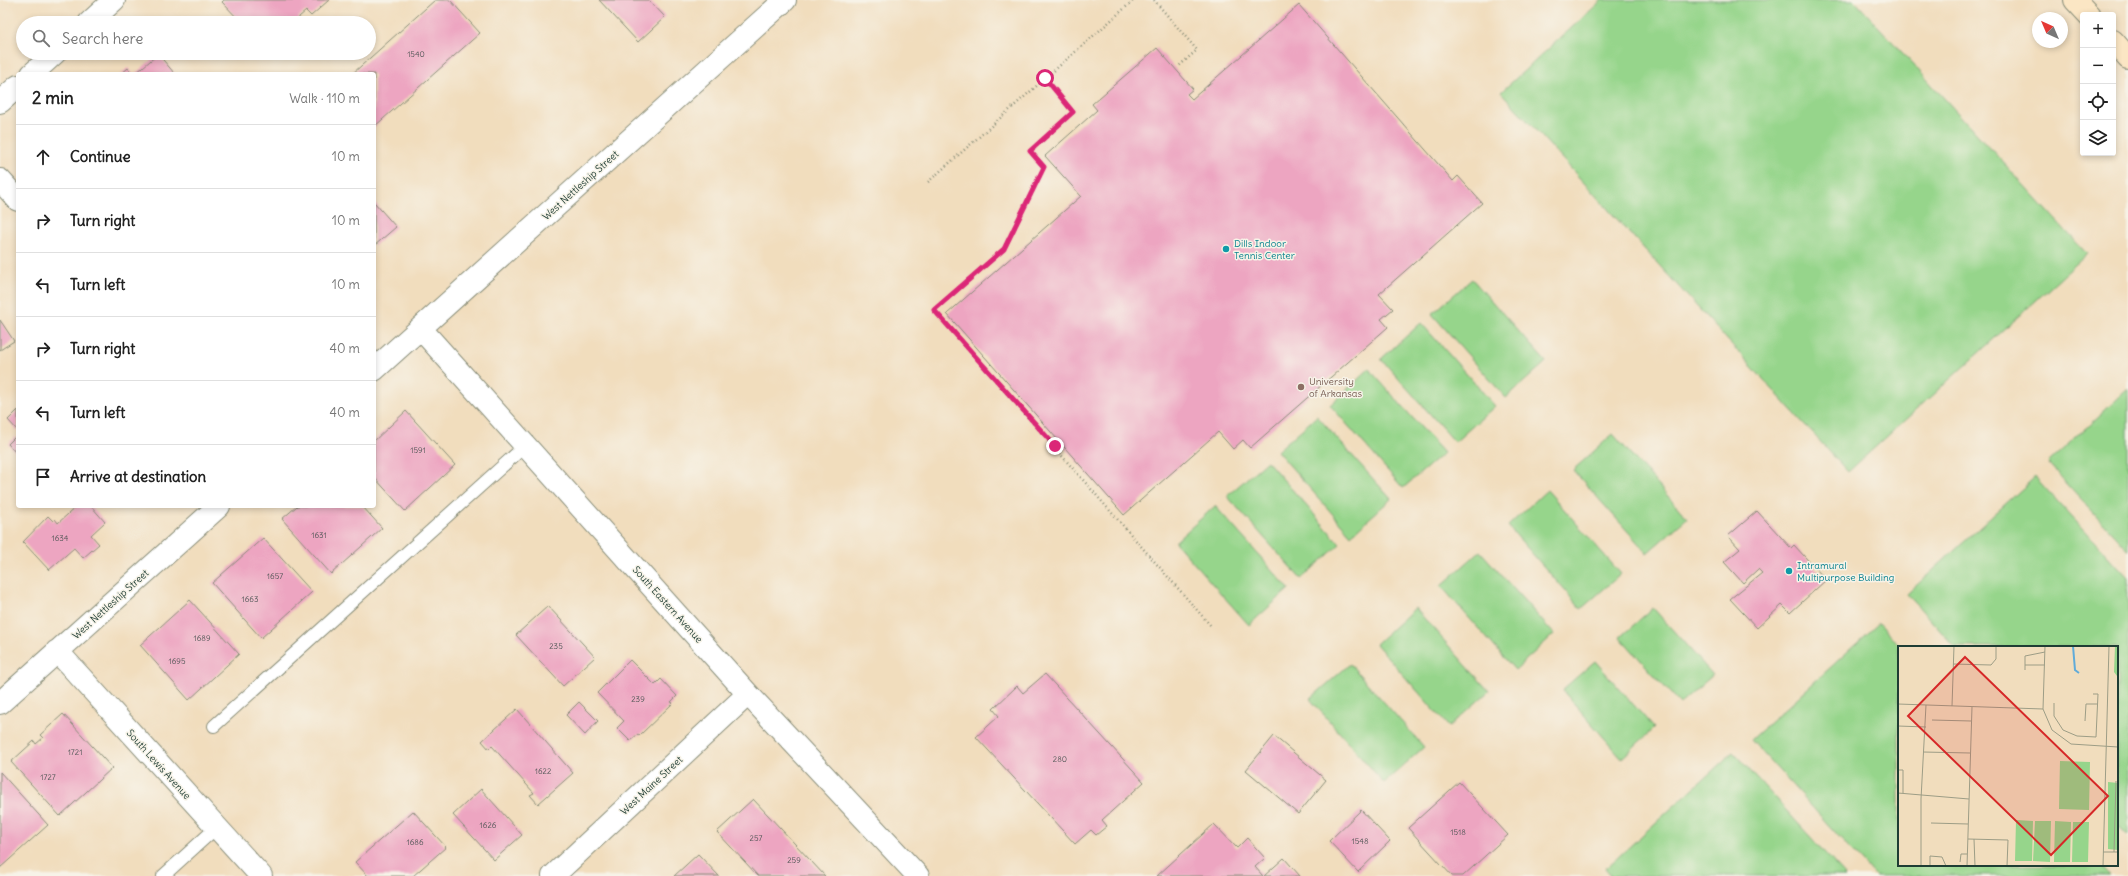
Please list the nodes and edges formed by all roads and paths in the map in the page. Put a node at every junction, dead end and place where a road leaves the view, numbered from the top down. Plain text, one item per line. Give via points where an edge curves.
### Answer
1 (114, 0) edge
2 (785, 0) edge
3 (1134, 0) edge
4 (1154, 0) edge
5 (2075, 0) edge
6 (2086, 12) edge
7 (97, 16) edge
8 (2116, 44) edge
9 (2128, 58) edge
10 (47, 60) edge
11 (1178, 67) dead end
12 (34, 72) edge
13 (1045, 78) junction
14 (16, 88) edge
15 (0, 102) edge
16 (0, 180) edge
17 (928, 182) dead end
18 (16, 198) edge
19 (421, 329) junction
20 (376, 368) edge
21 (526, 445) junction
22 (217, 508) edge
23 (1211, 626) dead end
24 (57, 651) junction
25 (748, 694) junction
26 (0, 703) edge
27 (214, 726) dead end
28 (217, 827) junction
29 (163, 876) edge
30 (261, 876) edge
31 (553, 876) edge
32 (918, 876) edge

1 - 7 street
2 - 19 street, West Nettleship Street
3 - 13 path
4 - 11 path via 1197,50
5 - 6 main road
8 - 9 main road
10 - 12 street
13 - 17 path
13 - 23 path via 1073,112 1030,151 1044,167 1004,249 934,310
14 - 15 street
16 - 18 street
19 - 20 street, West Nettleship Street
19 - 21 street, South Eastern Avenue
21 - 25 street, South Eastern Avenue
21 - 27 lane
22 - 24 street, West Nettleship Street
24 - 26 street, West Nettleship Street
24 - 28 street, South Lewis Avenue
25 - 31 street, West Maine Street
25 - 32 street, South Eastern Avenue
28 - 29 lane
28 - 30 street, South Lewis Avenue

